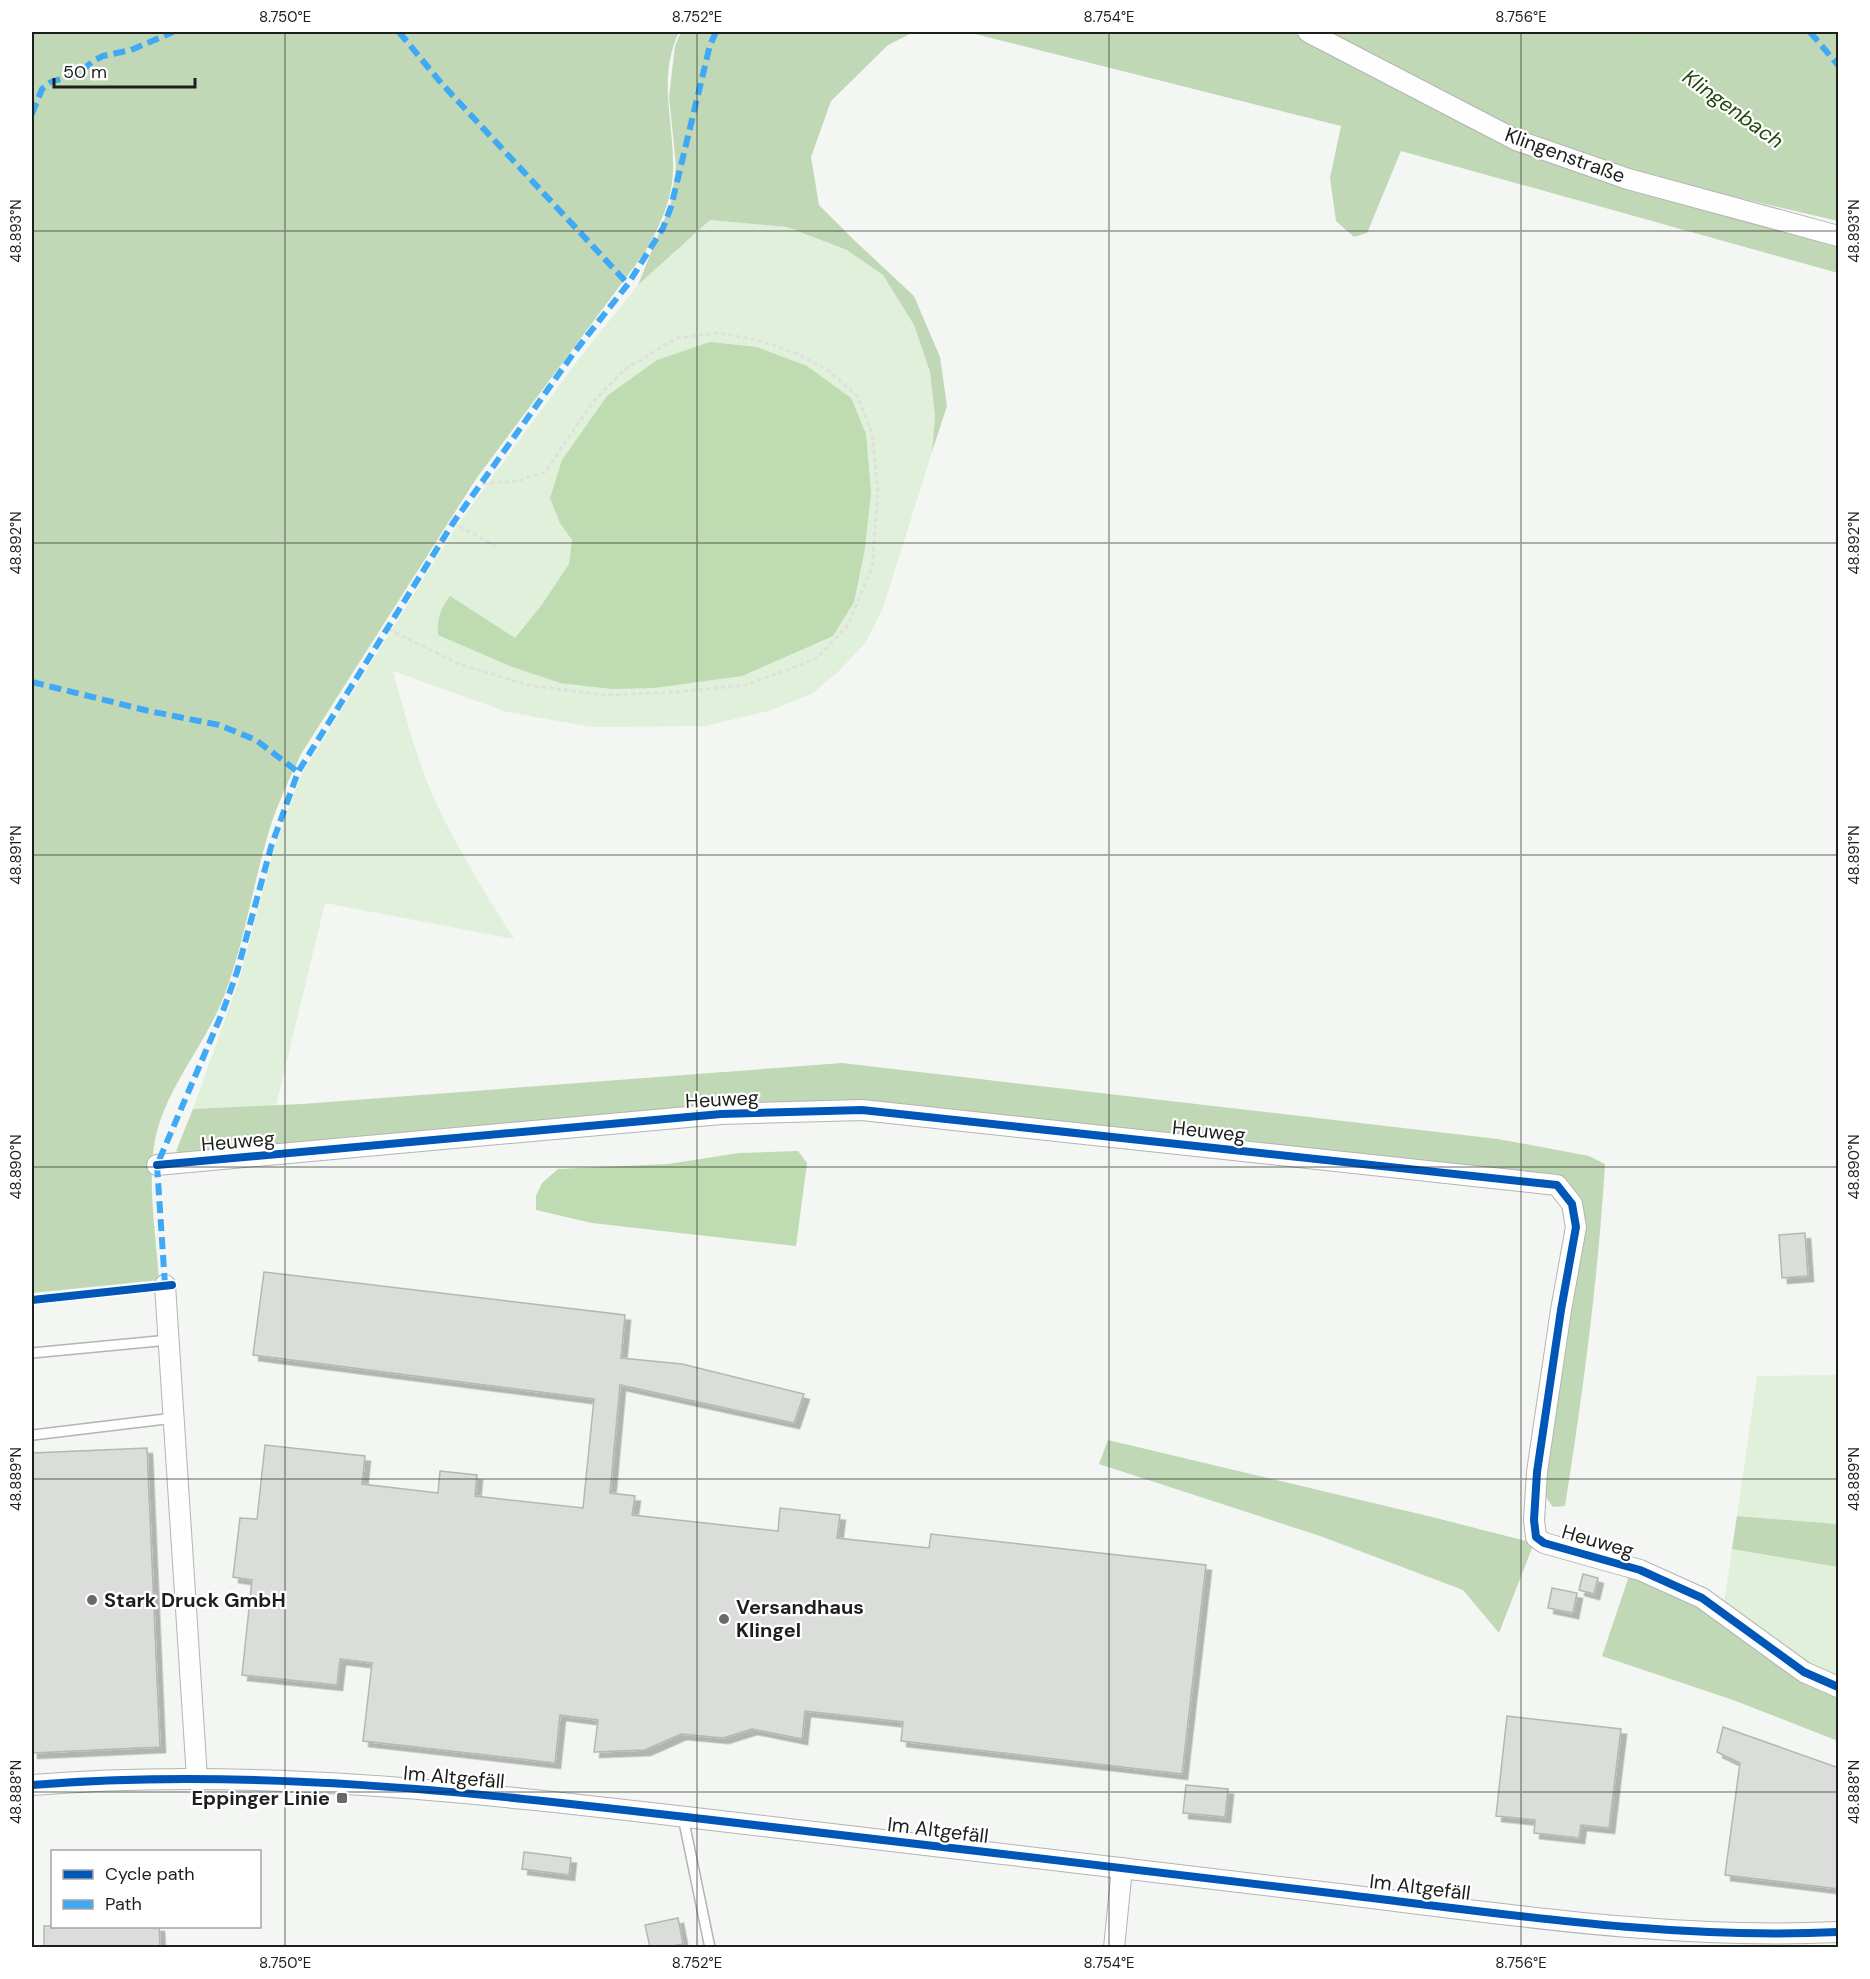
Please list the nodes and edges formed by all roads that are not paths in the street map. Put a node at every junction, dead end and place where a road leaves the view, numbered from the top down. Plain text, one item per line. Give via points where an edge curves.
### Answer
1 (1308, 32) edge
2 (1839, 236) edge
3 (157, 1165) dead end
4 (165, 1285) dead end
5 (169, 1340) junction
6 (32, 1353) edge
7 (175, 1418) junction
8 (33, 1435) dead end
9 (1839, 1687) edge
10 (197, 1778) junction
11 (32, 1785) edge
12 (683, 1817) junction
13 (1122, 1868) junction
14 (1839, 1932) edge
15 (1680, 1940) edge
16 (710, 1947) edge
17 (1114, 1947) edge

1 - 2 street, Klingenstraße via 1516,140 1628,179
3 - 9 street, Heuweg via 721,1114 862,1110 1557,1185 1572,1204 1576,1227 1538,1472 1536,1537 1544,1543 1640,1570 1702,1598 1804,1672
4 - 5 street
5 - 6 lane
5 - 7 street
7 - 8 lane
7 - 10 street
10 - 11 street, Im Altgefäll
10 - 12 street, Im Altgefäll via 405,1788
12 - 13 street, Im Altgefäll
12 - 16 lane
13 - 15 street, Im Altgefäll via 1496,1913
13 - 17 street
14 - 15 street, Im Altgefäll

